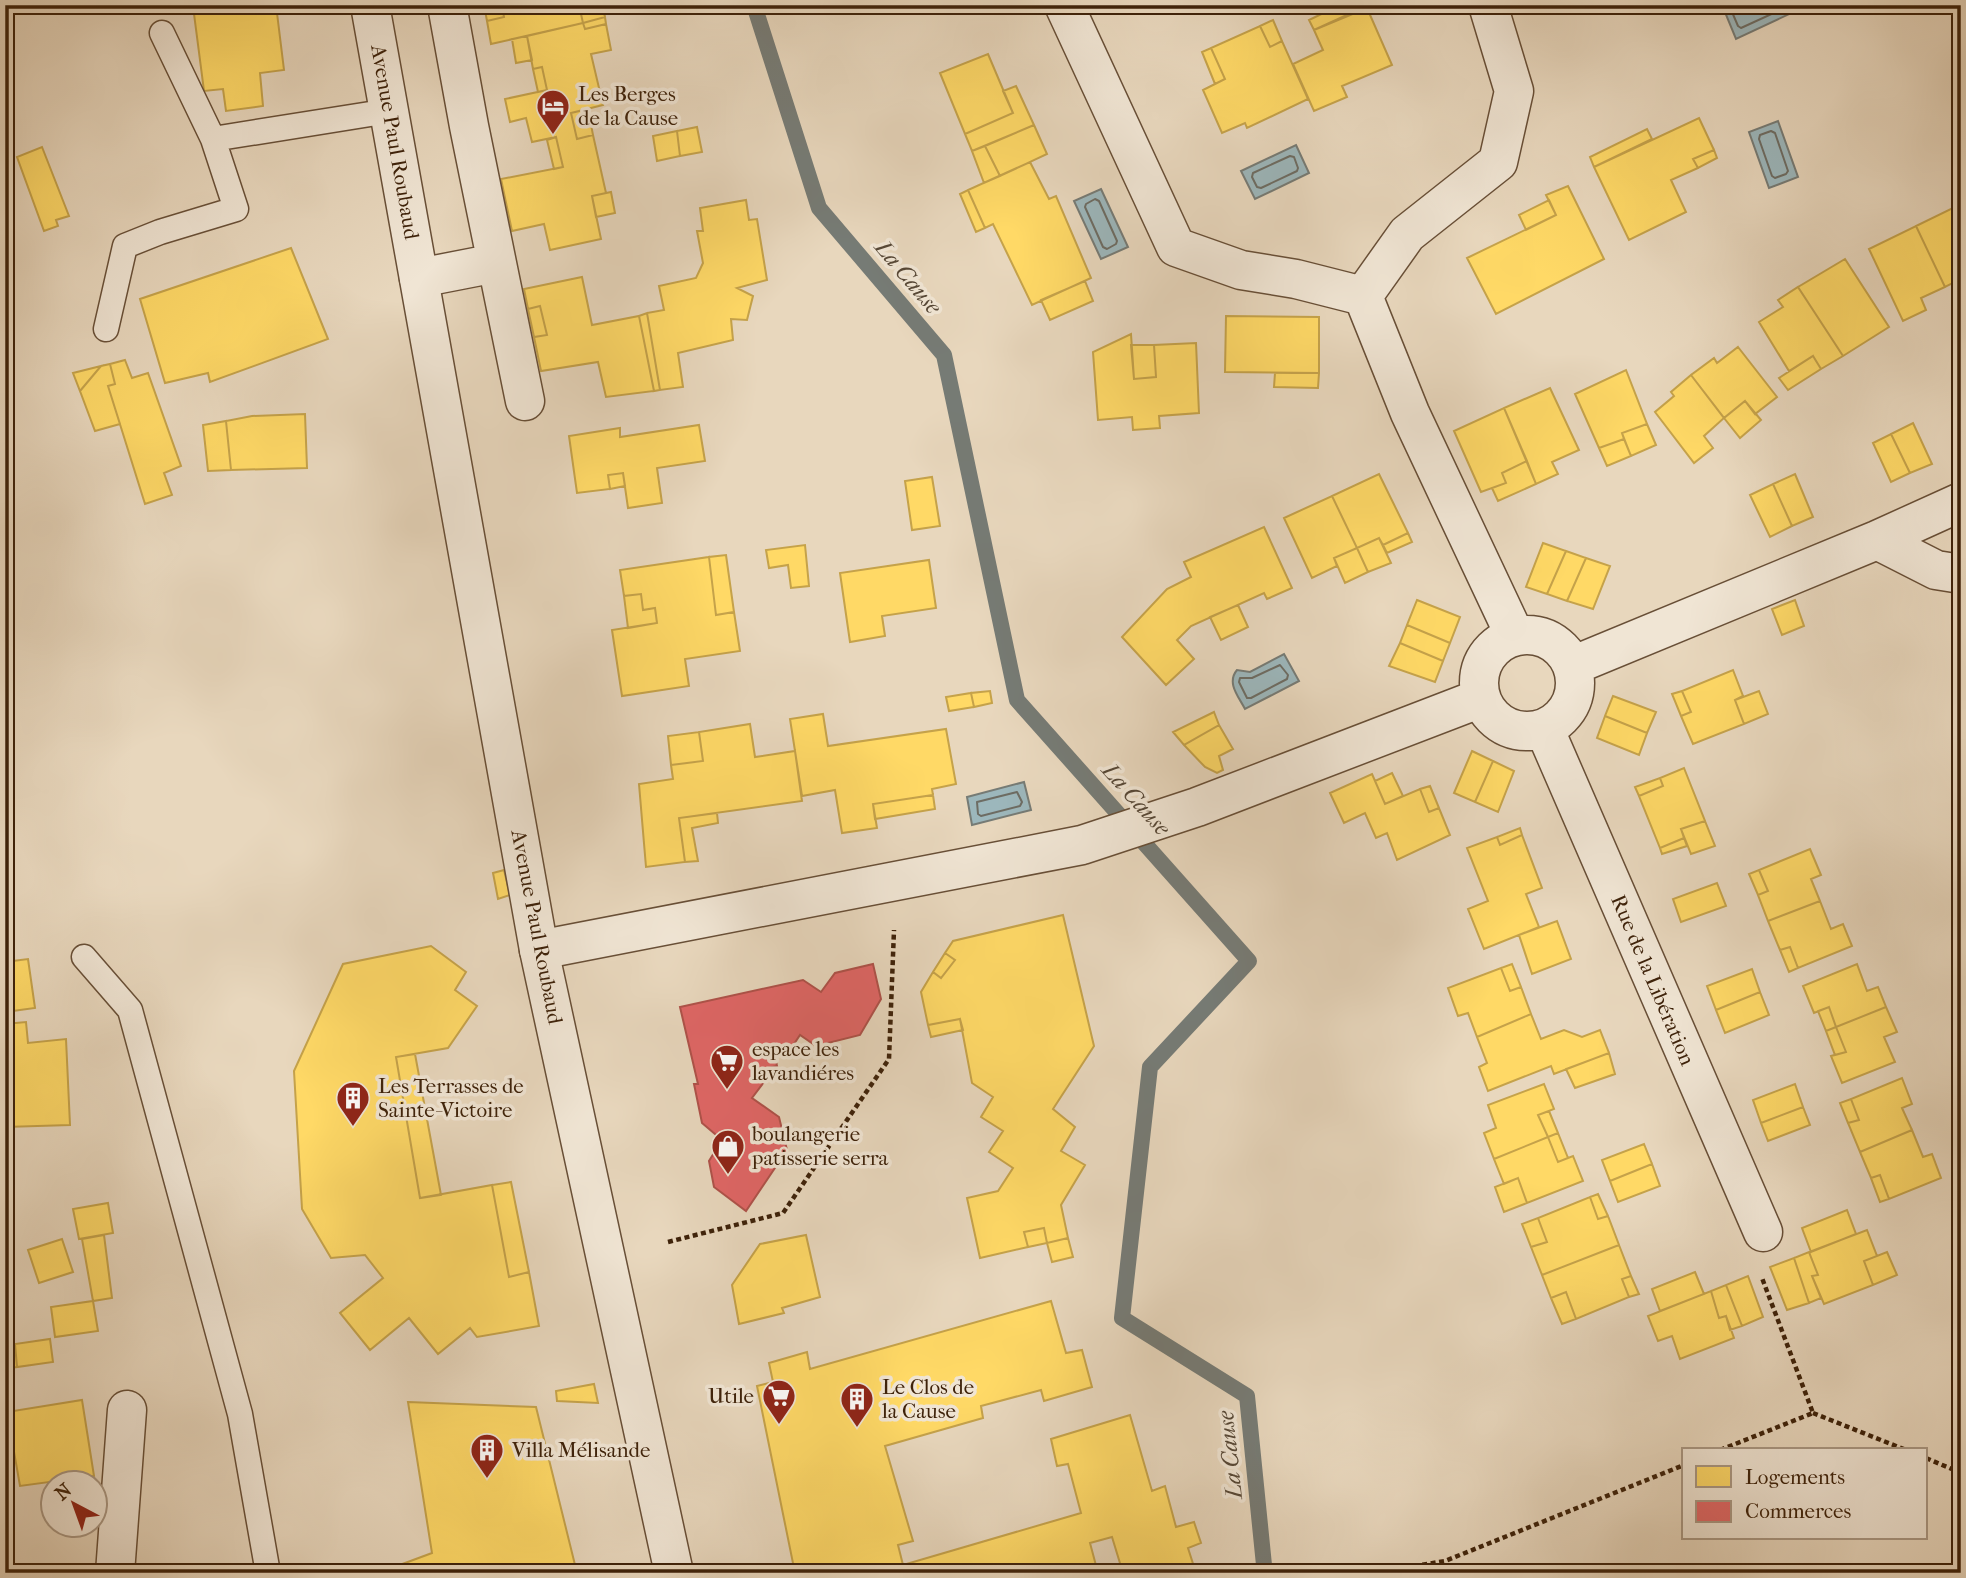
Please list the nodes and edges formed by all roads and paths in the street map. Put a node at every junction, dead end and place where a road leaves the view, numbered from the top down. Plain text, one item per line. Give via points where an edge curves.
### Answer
1 (370, 5) edge
2 (447, 5) edge
3 (1064, 5) edge
4 (1488, 5) edge
5 (162, 33) dead end
6 (389, 111) junction
7 (213, 139) junction
8 (496, 263) junction
9 (419, 278) junction
10 (1363, 296) junction
11 (106, 329) dead end
12 (525, 401) dead end
13 (1961, 502) edge
14 (1877, 540) junction
15 (1961, 574) edge
16 (1515, 636) junction
17 (1572, 666) junction
18 (1481, 698) junction
19 (1544, 728) junction
20 (894, 922) dead end
21 (539, 950) junction
22 (84, 957) dead end
23 (1763, 1232) joint
24 (668, 1242) dead end
25 (127, 1410) dead end
26 (1813, 1413) junction
27 (1725, 1448) edge
28 (1901, 1448) edge
29 (1927, 1458) edge
30 (1682, 1466) edge
31 (1961, 1473) edge
32 (116, 1573) edge
33 (268, 1573) edge
34 (674, 1573) edge
35 (1372, 1573) edge

1 - 6 street, Avenue Paul Roubaud
2 - 8 street
3 - 10 street via 1176,247 1241,270
4 - 10 street via 1514,91 1498,162 1408,234
5 - 7 lane
6 - 7 lane
6 - 9 street, Avenue Paul Roubaud
7 - 11 lane via 236,209 125,246
8 - 9 street
8 - 12 street
9 - 21 street, Avenue Paul Roubaud
10 - 16 street via 1410,413
13 - 14 street
14 - 15 street via 1936,570
14 - 17 street
16 - 17 street via 1547,639 1561,648
16 - 18 street via 1489,654 1479,682
17 - 19 street via 1575,692 1569,708
18 - 19 street via 1488,712 1513,729
18 - 21 street via 1197,807 1082,845
19 - 23 street, Rue de la Libération
20 - 24 path via 889,1059 783,1213
21 - 34 street, Avenue Paul Roubaud
22 - 33 lane via 130,1010 240,1414
23 - 26 path via 1753,1255
25 - 32 street
26 - 27 path
26 - 28 path
29 - 31 path
30 - 35 path via 1445,1561

